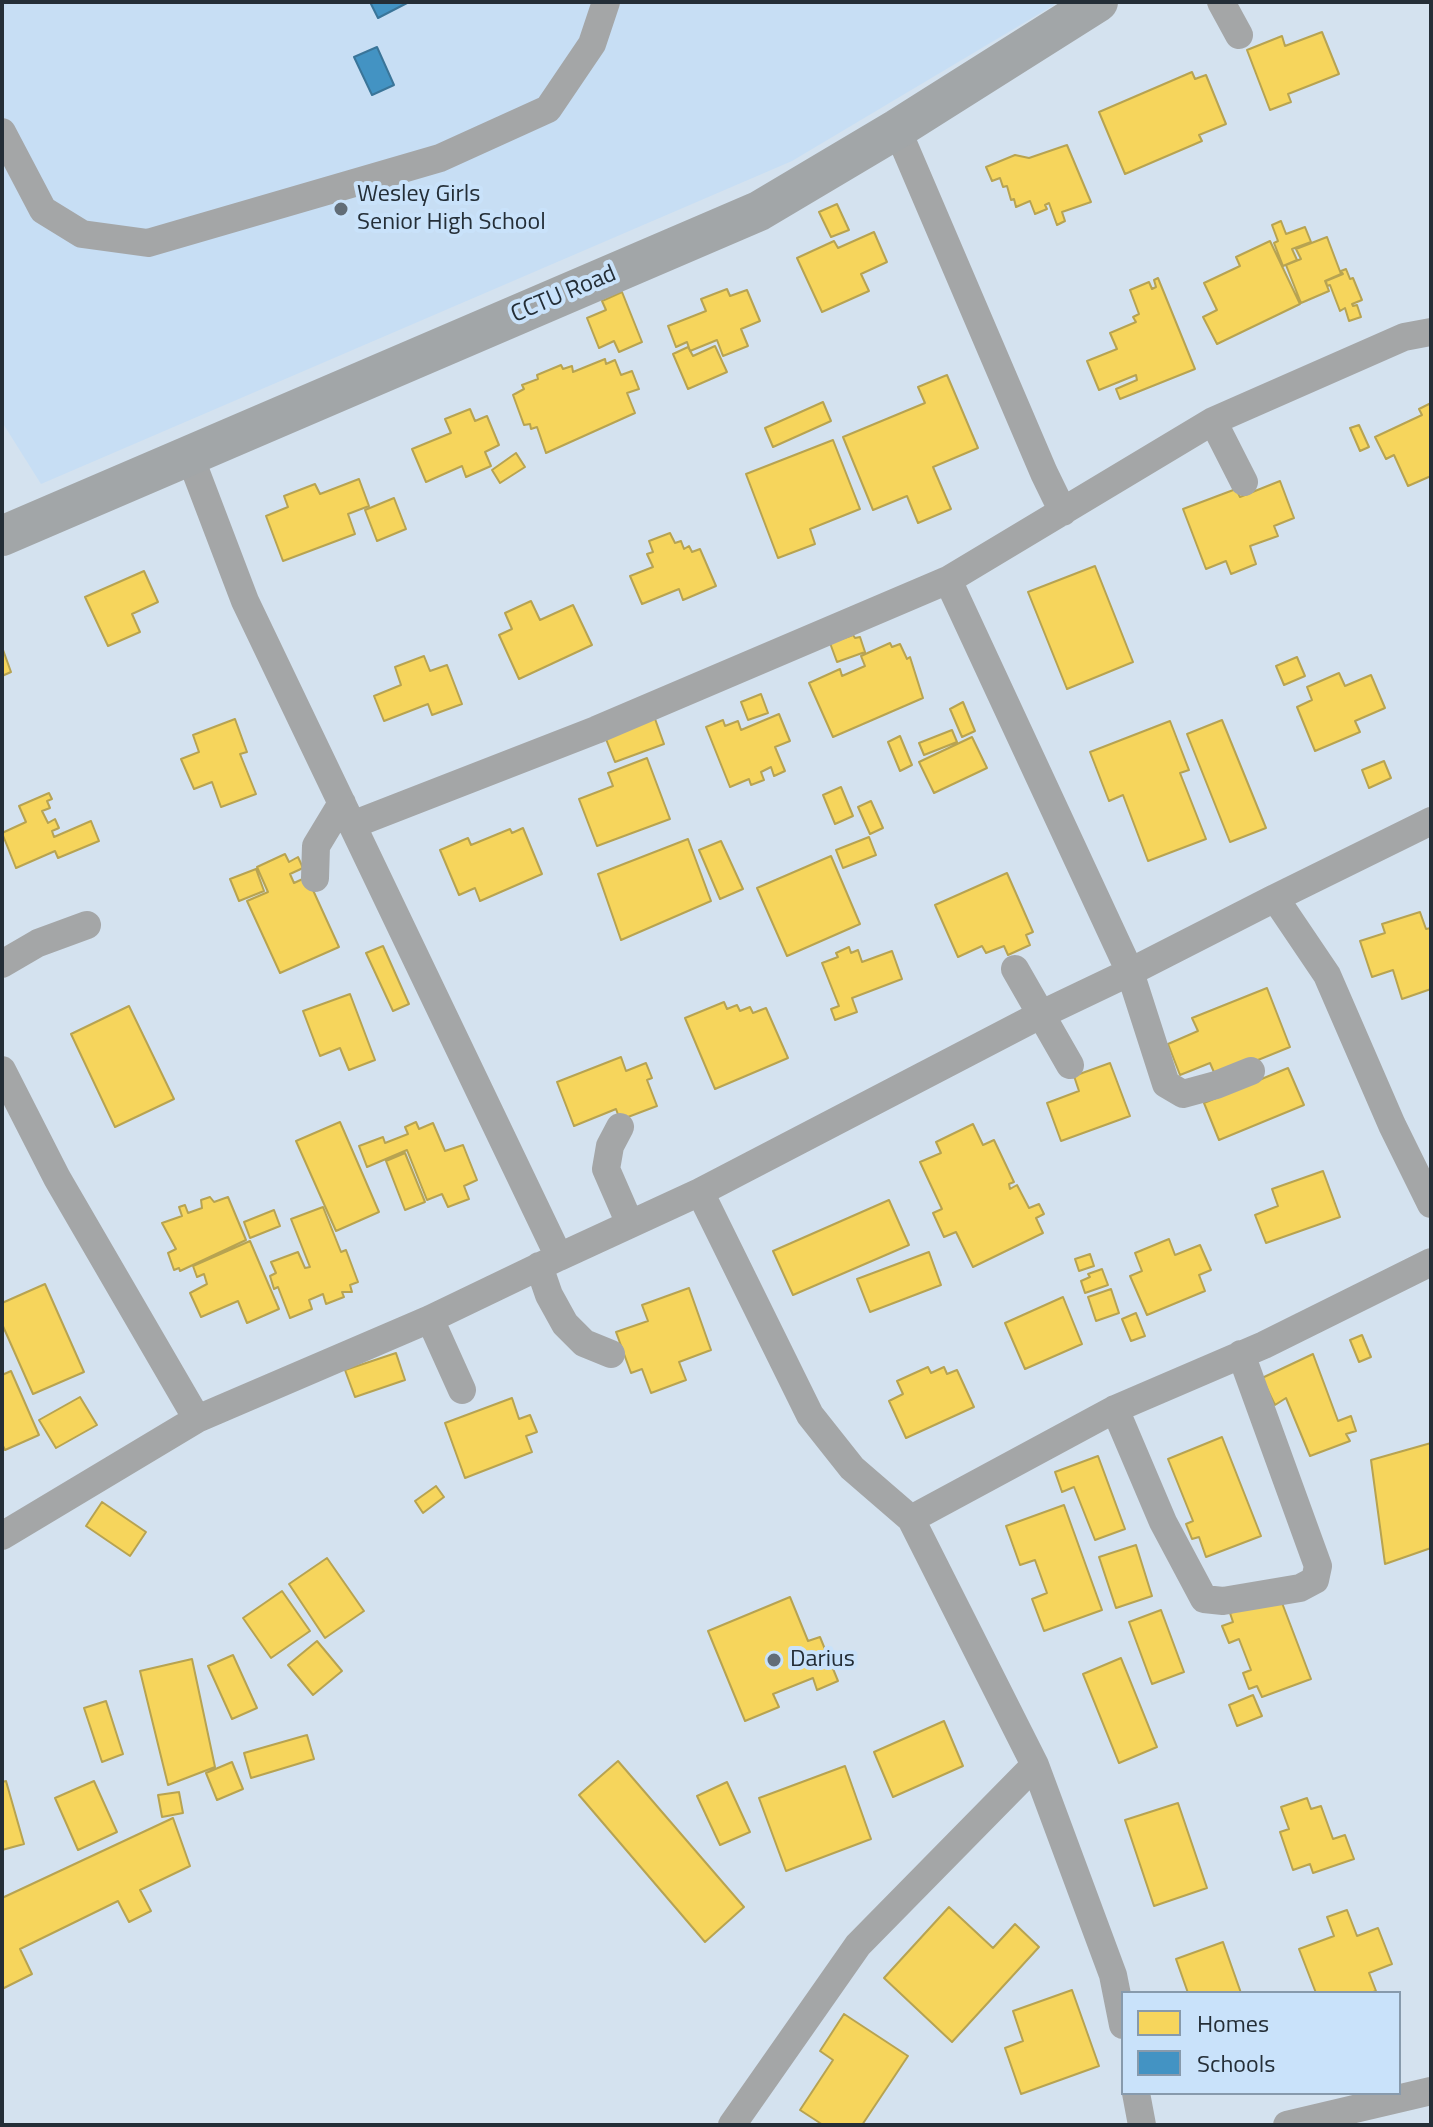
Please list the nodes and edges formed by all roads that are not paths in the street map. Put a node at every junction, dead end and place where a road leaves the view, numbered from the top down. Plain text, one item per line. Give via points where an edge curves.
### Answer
1 (606, 2) edge
2 (1098, 2) edge
3 (1221, 2) edge
4 (1239, 35) dead end
5 (897, 129) junction
6 (2, 132) edge
7 (1431, 332) edge
8 (1213, 421) junction
9 (189, 454) junction
10 (1244, 482) dead end
11 (1063, 512) junction
12 (2, 536) edge
13 (948, 580) junction
14 (347, 814) junction
15 (1431, 821) edge
16 (315, 878) dead end
17 (1275, 898) junction
18 (87, 925) dead end
19 (2, 964) edge
20 (1015, 969) dead end
21 (1130, 972) junction
22 (1042, 1014) junction
23 (1070, 1065) dead end
24 (1251, 1071) dead end
25 (3, 1073) edge
26 (620, 1127) dead end
27 (700, 1192) junction
28 (1431, 1204) edge
29 (630, 1224) junction
30 (549, 1261) junction
31 (1431, 1262) edge
32 (430, 1319) junction
33 (611, 1354) dead end
34 (1241, 1354) junction
35 (462, 1390) dead end
36 (1115, 1409) junction
37 (197, 1419) junction
38 (911, 1519) junction
39 (2, 1536) edge
40 (1035, 1765) junction
41 (1121, 2015) edge
42 (1431, 2091) edge
43 (1136, 2095) edge
44 (732, 2125) edge
45 (1142, 2125) edge
46 (1287, 2125) edge

1 - 6 street via 592,44 548,109 440,158 148,243 82,234 43,210
2 - 5 street, CCTU Road
3 - 4 street
5 - 9 street, CCTU Road via 759,211
5 - 11 street
7 - 8 street via 1404,337
8 - 10 street
8 - 11 street
9 - 12 street, CCTU Road
9 - 14 street via 245,601
11 - 13 street
13 - 14 street via 596,730
13 - 21 street
14 - 16 street via 316,846
14 - 30 street
15 - 17 street
17 - 21 street
17 - 28 street via 1327,975
18 - 19 street via 38,943
20 - 22 street
21 - 22 street
21 - 24 street via 1166,1084 1183,1094
22 - 23 street
22 - 27 street
25 - 37 street via 57,1178
26 - 29 street via 606,1169
27 - 29 street
27 - 38 street via 810,1415 852,1468
29 - 30 street
30 - 32 street
30 - 33 street via 549,1295 565,1324 584,1343
31 - 34 street
32 - 35 street
32 - 37 street
34 - 36 street
34 - 36 street via 1318,1566 1315,1580 1300,1588 1223,1601 1204,1599 1163,1522
36 - 38 street
37 - 39 street
38 - 40 street
40 - 41 street via 1113,1975
40 - 44 street via 858,1945
42 - 46 street
43 - 45 street

